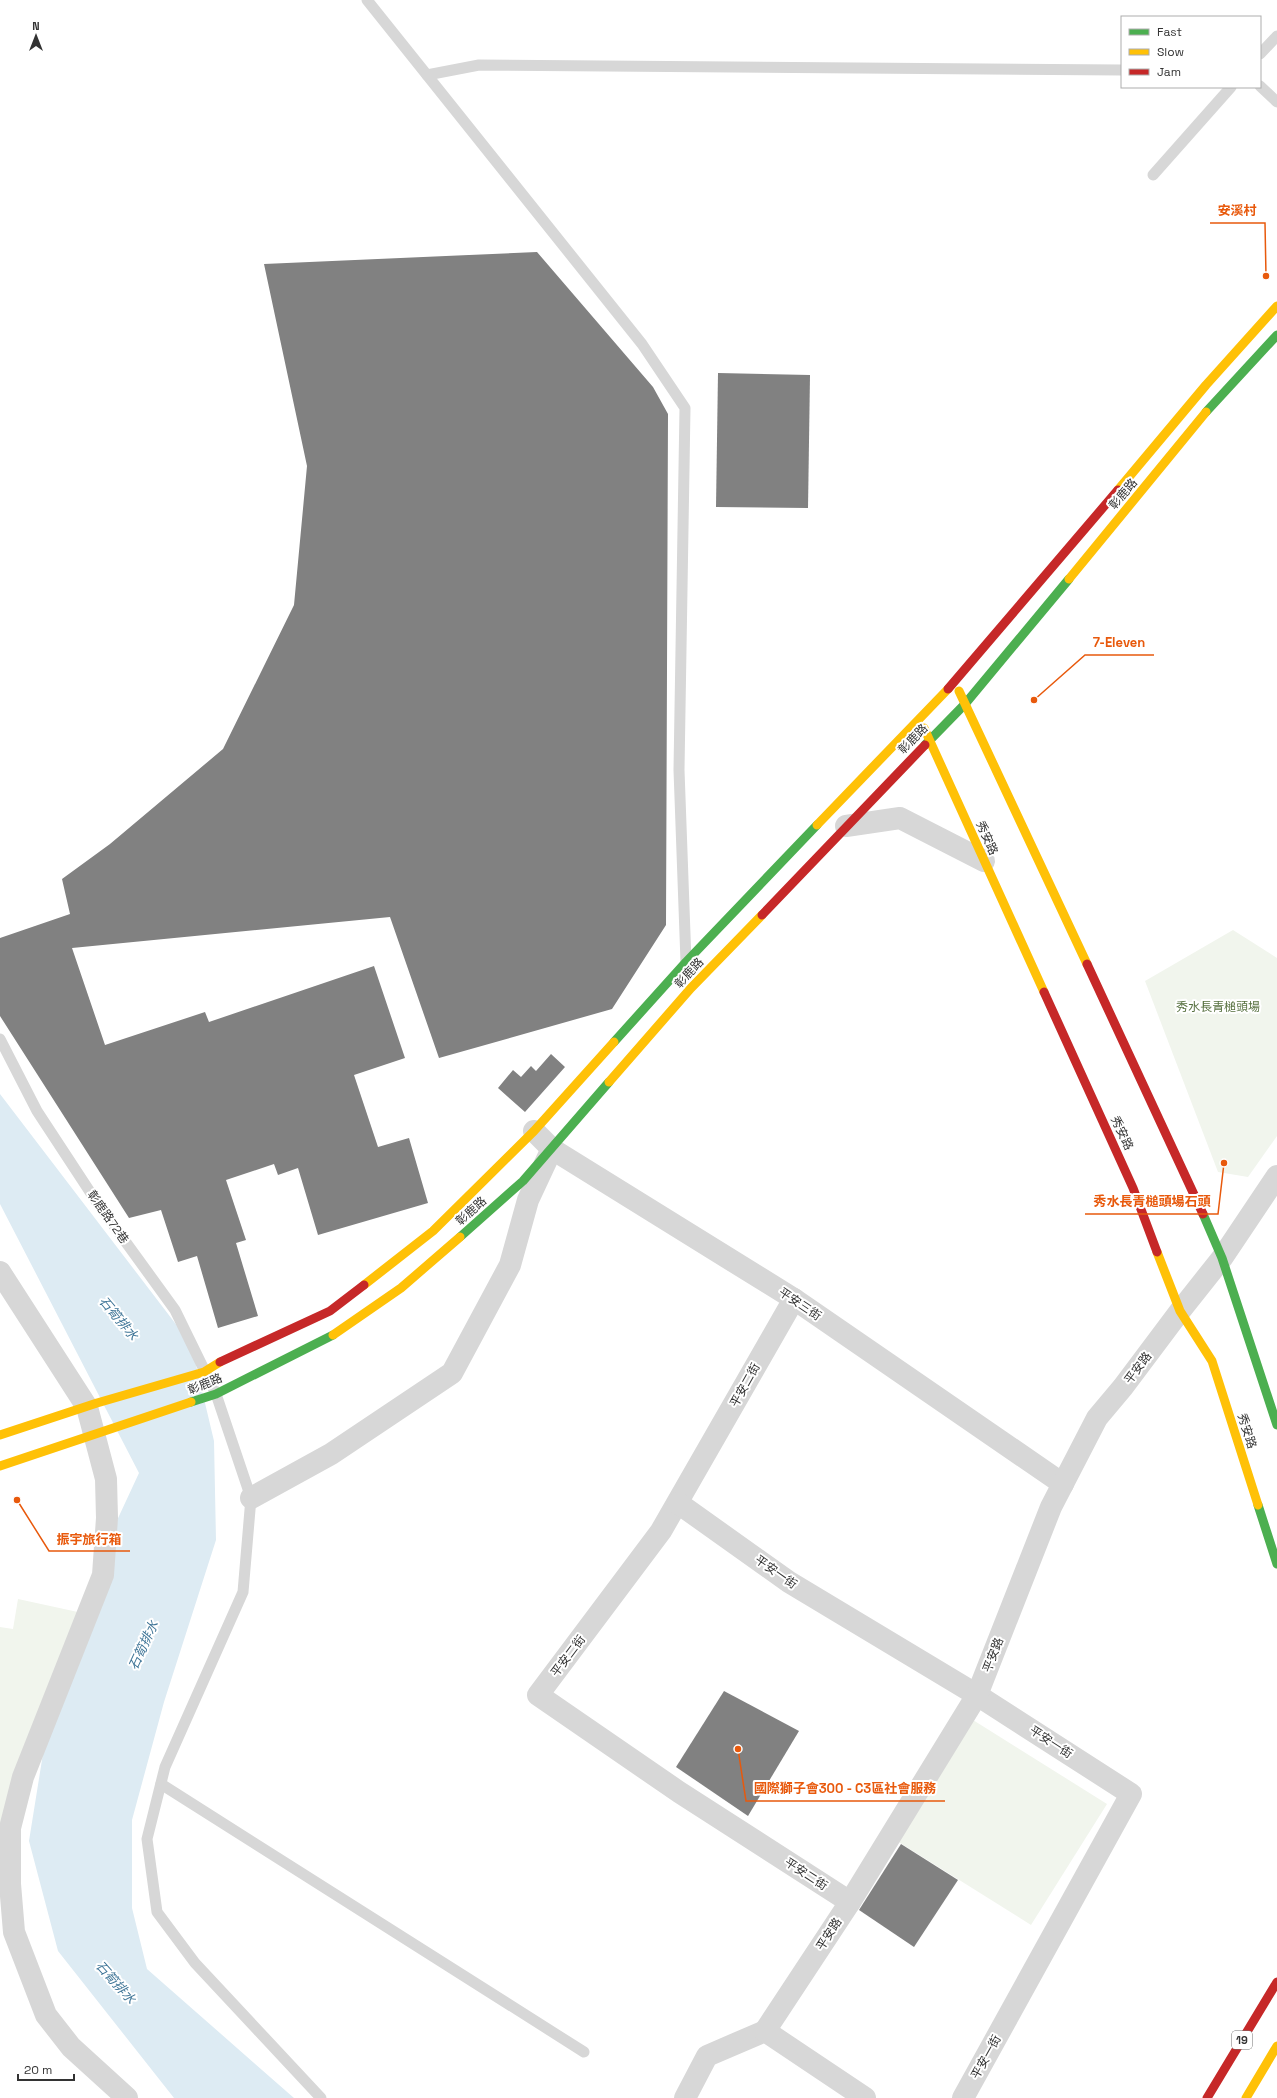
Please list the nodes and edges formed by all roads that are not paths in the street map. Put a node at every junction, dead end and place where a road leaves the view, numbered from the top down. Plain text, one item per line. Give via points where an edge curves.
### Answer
1 (367, 0) edge
2 (1277, 36) edge
3 (1261, 53) edge
4 (1121, 70) edge
5 (427, 75) junction
6 (1261, 87) edge
7 (1230, 88) edge
8 (1277, 102) edge
9 (1153, 175) dead end
10 (1277, 306) edge
11 (1277, 335) edge
12 (955, 682) junction
13 (965, 704) junction
14 (920, 720) junction
15 (930, 740) junction
16 (846, 826) junction
17 (984, 861) junction
18 (686, 962) junction
19 (691, 988) junction
20 (0, 1039) edge
21 (534, 1131) junction
22 (552, 1148) junction
23 (1277, 1176) edge
24 (1222, 1258) junction
25 (0, 1272) edge
26 (794, 1299) junction
27 (1180, 1311) junction
28 (204, 1372) junction
29 (216, 1394) junction
30 (92, 1405) junction
31 (1277, 1425) edge
32 (100, 1431) junction
33 (0, 1435) edge
34 (0, 1466) edge
35 (1063, 1484) junction
36 (251, 1498) junction
37 (678, 1503) junction
38 (1277, 1564) edge
39 (977, 1695) junction
40 (161, 1784) junction
41 (850, 1902) junction
42 (1277, 1982) edge
43 (765, 2031) junction
44 (1277, 2046) edge
45 (584, 2052) dead end
46 (855, 2096) edge
47 (127, 2098) edge
48 (321, 2098) edge
49 (685, 2098) edge
50 (963, 2098) edge
51 (1207, 2098) edge
52 (1246, 2098) edge

1 - 5 lane
2 - 3 lane
4 - 5 lane via 479,64
5 - 18 lane via 642,344 685,408 679,770
6 - 8 lane
7 - 9 lane
10 - 12 main road, 彰鹿路 via 1206,385
11 - 13 main road, 彰鹿路 via 1220,396
12 - 13 main road
12 - 14 main road, 彰鹿路
13 - 15 main road, 彰鹿路
13 - 24 main road via 1190,1182
14 - 15 main road, 秀安路
14 - 18 main road, 彰鹿路
15 - 16 main road, 彰鹿路
15 - 17 main road, 秀安路
16 - 17 street via 900,818
16 - 19 main road, 彰鹿路
17 - 27 main road, 秀安路 via 1134,1188
18 - 19 lane
18 - 21 main road, 彰鹿路
19 - 22 main road, 彰鹿路
20 - 28 lane, 彰鹿路72巷 via 37,1111 96,1201 175,1310
21 - 22 street, 平安三街
21 - 28 main road, 彰鹿路 via 433,1231 330,1311 220,1362
22 - 26 street, 平安三街
22 - 29 main road, 彰鹿路 via 523,1181 401,1288 340,1331
22 - 36 street via 528,1200 510,1264 452,1373 331,1454
23 - 24 street, 平安路
24 - 27 street, 平安路
24 - 31 main road
25 - 30 street
26 - 35 street, 平安三街
26 - 37 street, 平安二街
27 - 35 street, 平安路 via 1097,1418
27 - 38 main road, 秀安路 via 1212,1361
28 - 29 lane, 彰鹿路72巷
28 - 30 main road, 彰鹿路
29 - 32 main road, 彰鹿路
29 - 36 lane, 彰鹿路72巷
30 - 32 street
30 - 33 main road, 彰鹿路
32 - 34 main road, 彰鹿路
32 - 47 street via 106,1479 107,1518 103,1575 23,1777 10,1828 10,1884 14,1932 46,2015 70,2047
35 - 39 street, 平安路 via 1051,1506
36 - 40 lane via 243,1592 165,1767
37 - 39 street, 平安一街 via 790,1582
37 - 41 street, 平安二街 via 661,1531 538,1695 679,1792
39 - 41 street, 平安路
39 - 50 street, 平安一街 via 1131,1794
40 - 45 lane
40 - 48 lane via 148,1839 157,1912 195,1963
41 - 43 street, 平安路
42 - 51 main road, 19
43 - 46 street
43 - 49 street via 706,2056
44 - 52 main road

